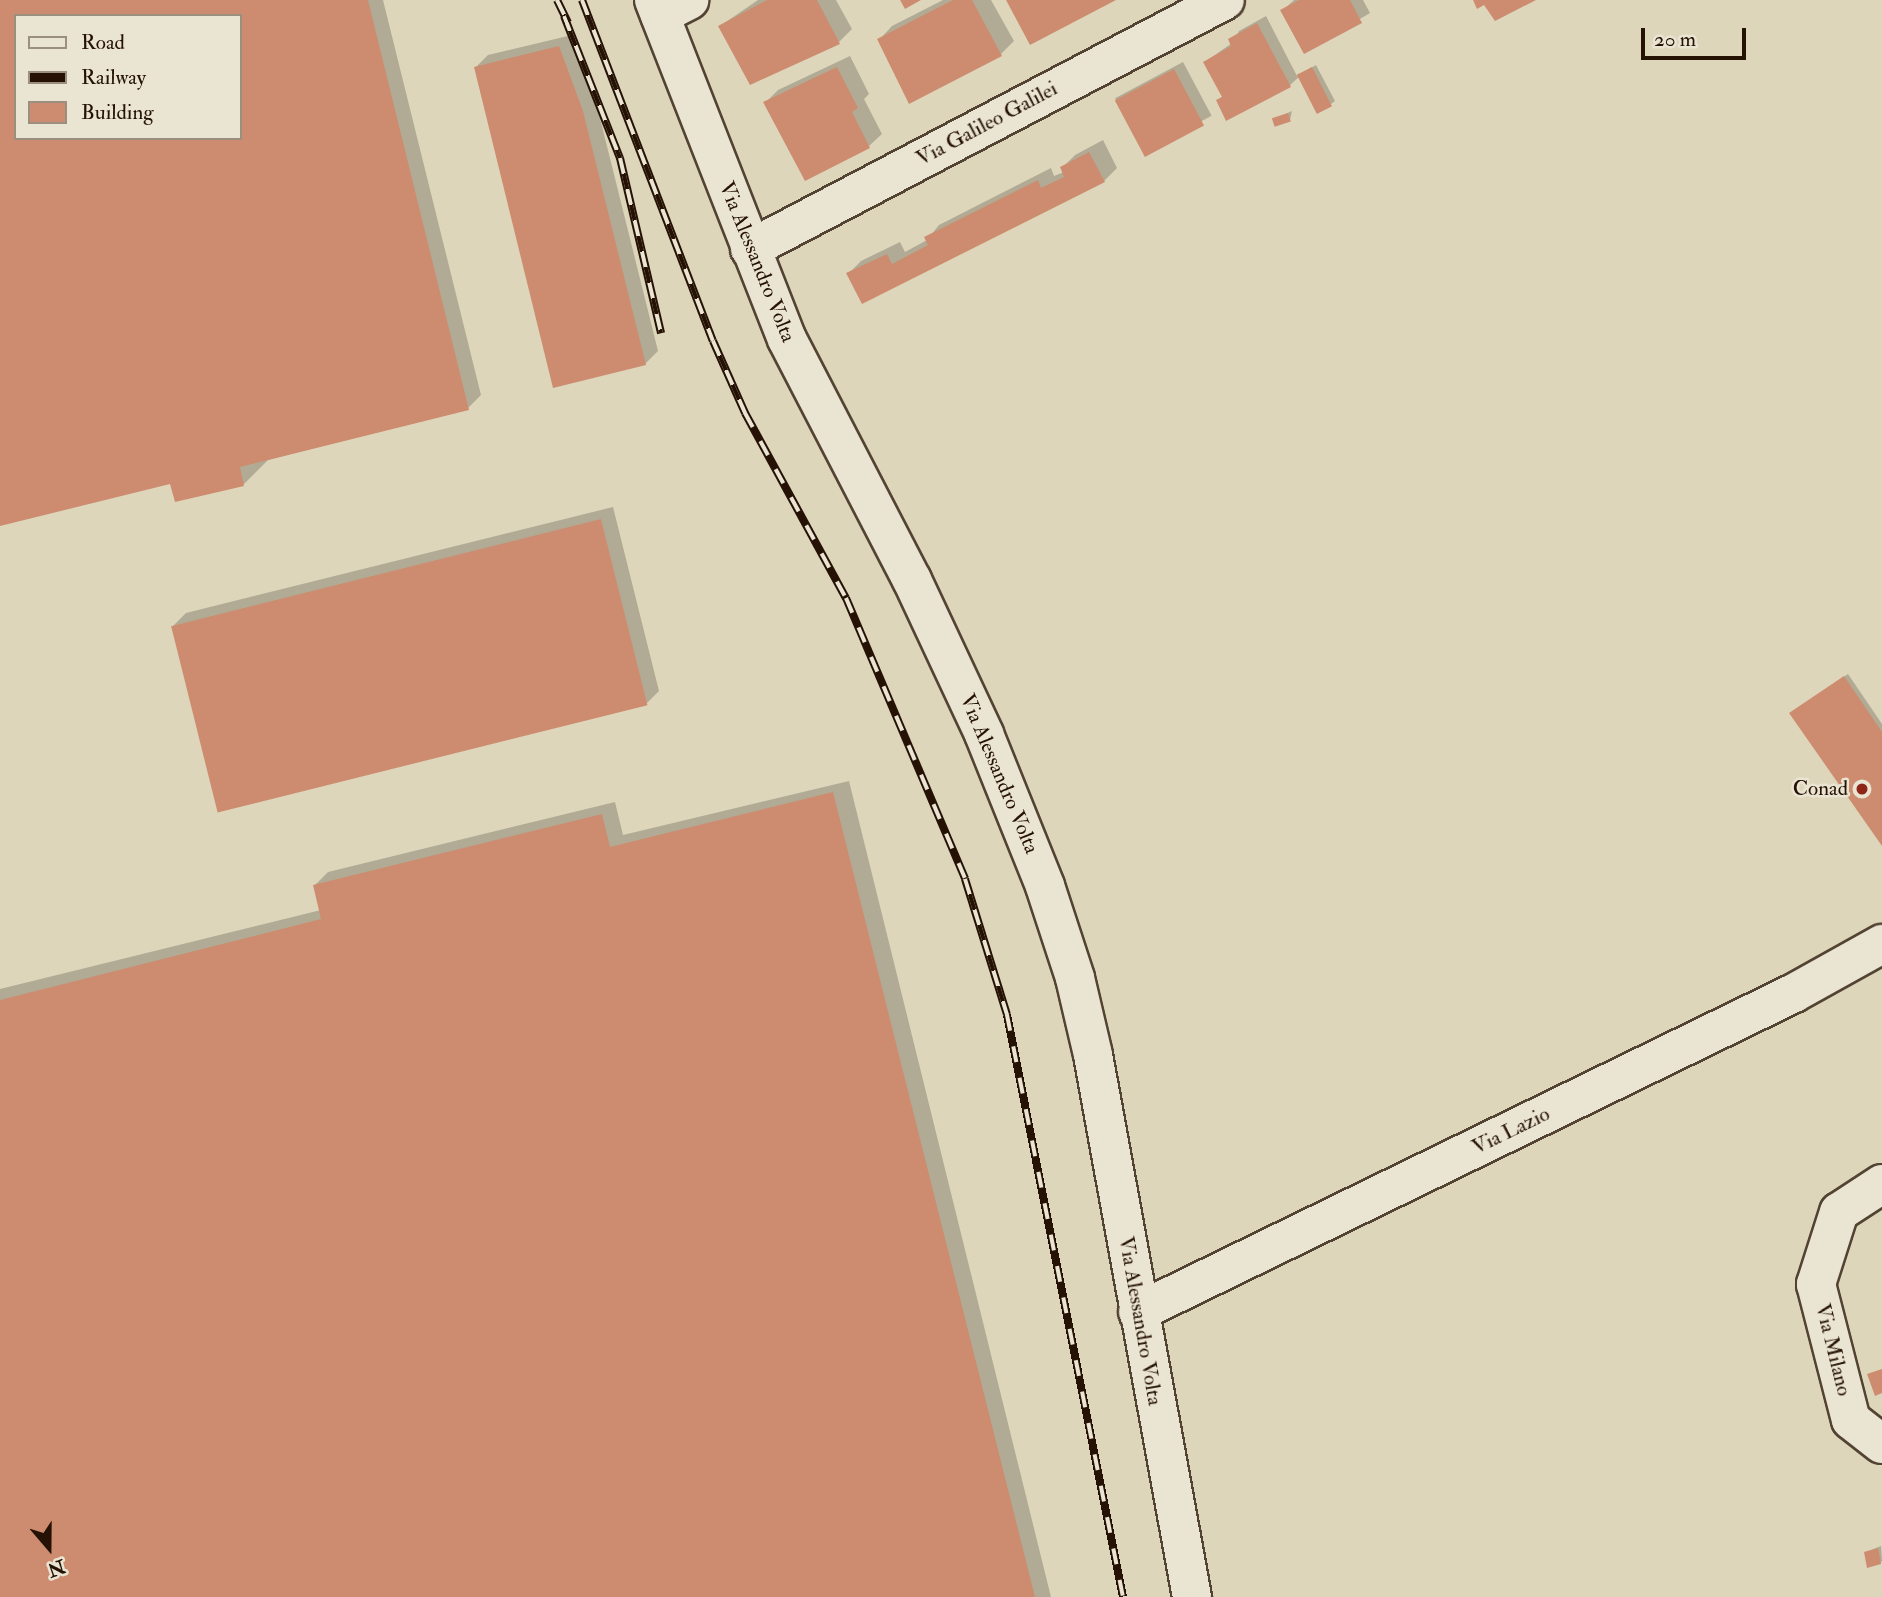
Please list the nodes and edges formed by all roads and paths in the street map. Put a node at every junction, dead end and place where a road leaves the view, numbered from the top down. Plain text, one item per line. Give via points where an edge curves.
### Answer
1 (1225, 0) edge
2 (668, 5) edge
3 (750, 249) junction
4 (1882, 944) edge
5 (1882, 1184) edge
6 (1138, 1312) junction
7 (1882, 1444) edge
8 (1192, 1597) edge

1 - 3 street, Via Galileo Galilei
2 - 3 street, Via Alessandro Volta
3 - 6 street, Via Alessandro Volta via 787,338 912,580 984,734 1045,886 1075,978 1093,1055
4 - 6 street, Via Lazio via 1794,993
5 - 7 street, Via Milano via 1839,1212 1816,1283 1851,1420
6 - 8 street, Via Alessandro Volta

